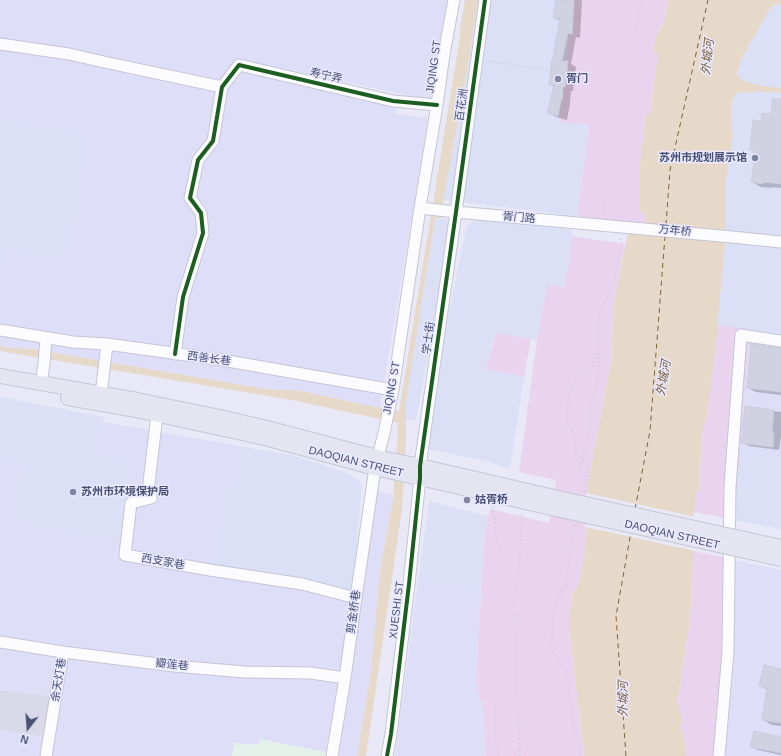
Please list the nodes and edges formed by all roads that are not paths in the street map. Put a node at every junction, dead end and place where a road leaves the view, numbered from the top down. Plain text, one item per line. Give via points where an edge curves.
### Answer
1 (454, 0) edge
2 (485, 0) edge
3 (0, 44) edge
4 (222, 87) junction
5 (437, 105) junction
6 (422, 208) junction
7 (452, 211) junction
8 (617, 226) joint
9 (781, 242) edge
10 (0, 330) edge
11 (46, 338) junction
12 (781, 341) edge
13 (107, 344) junction
14 (175, 354) junction
15 (0, 376) edge
16 (41, 384) junction
17 (0, 386) edge
18 (393, 390) junction
19 (101, 394) junction
20 (158, 415) junction
21 (376, 462) junction
22 (415, 471) junction
23 (566, 506) junction
24 (781, 547) edge
25 (781, 559) edge
26 (356, 598) junction
27 (0, 642) edge
28 (63, 652) junction
29 (345, 678) junction
30 (46, 756) edge
31 (332, 756) edge
32 (387, 756) edge
33 (719, 756) edge

1 - 5 street, JIQING ST
2 - 7 street, 百花洲
3 - 4 street via 69,54
4 - 5 street, 寿宁弄 via 239,65 393,101
4 - 14 street via 213,140 198,160 190,198 202,213 203,233 183,297
5 - 6 street, JIQING ST
6 - 7 street, 胥门路
6 - 18 street, JIQING ST
7 - 8 street, 胥门路
7 - 22 street, 学士街
8 - 9 street, 万年桥
10 - 11 street, 西善长巷
11 - 13 street, 西善长巷
11 - 16 street
12 - 33 street via 741,335 730,487 728,652
13 - 14 street, 西善长巷
13 - 19 street
14 - 18 street, 西善长巷
15 - 16 main road, DAOQIAN STREET
16 - 19 main road, DAOQIAN STREET
17 - 20 main road, DAOQIAN STREET
18 - 21 street, JIQING ST
19 - 21 main road, DAOQIAN STREET via 267,428
20 - 21 main road, DAOQIAN STREET
20 - 26 street, 西支家巷 via 149,483 151,498 131,503 125,555 302,584
21 - 22 main road, DAOQIAN STREET
21 - 26 street, 剪金桥巷
22 - 23 main road, DAOQIAN STREET
22 - 23 main road, DAOQIAN STREET via 523,502
22 - 32 street, XUESHI ST via 409,584
23 - 24 main road, DAOQIAN STREET, bridge
23 - 25 main road, DAOQIAN STREET, bridge
26 - 29 street, 剪金桥巷
27 - 28 street, 瓣莲巷
28 - 29 street, 瓣莲巷 via 174,666 244,672 311,673
28 - 30 street, 余天灯巷
29 - 31 street, 剪金桥巷

